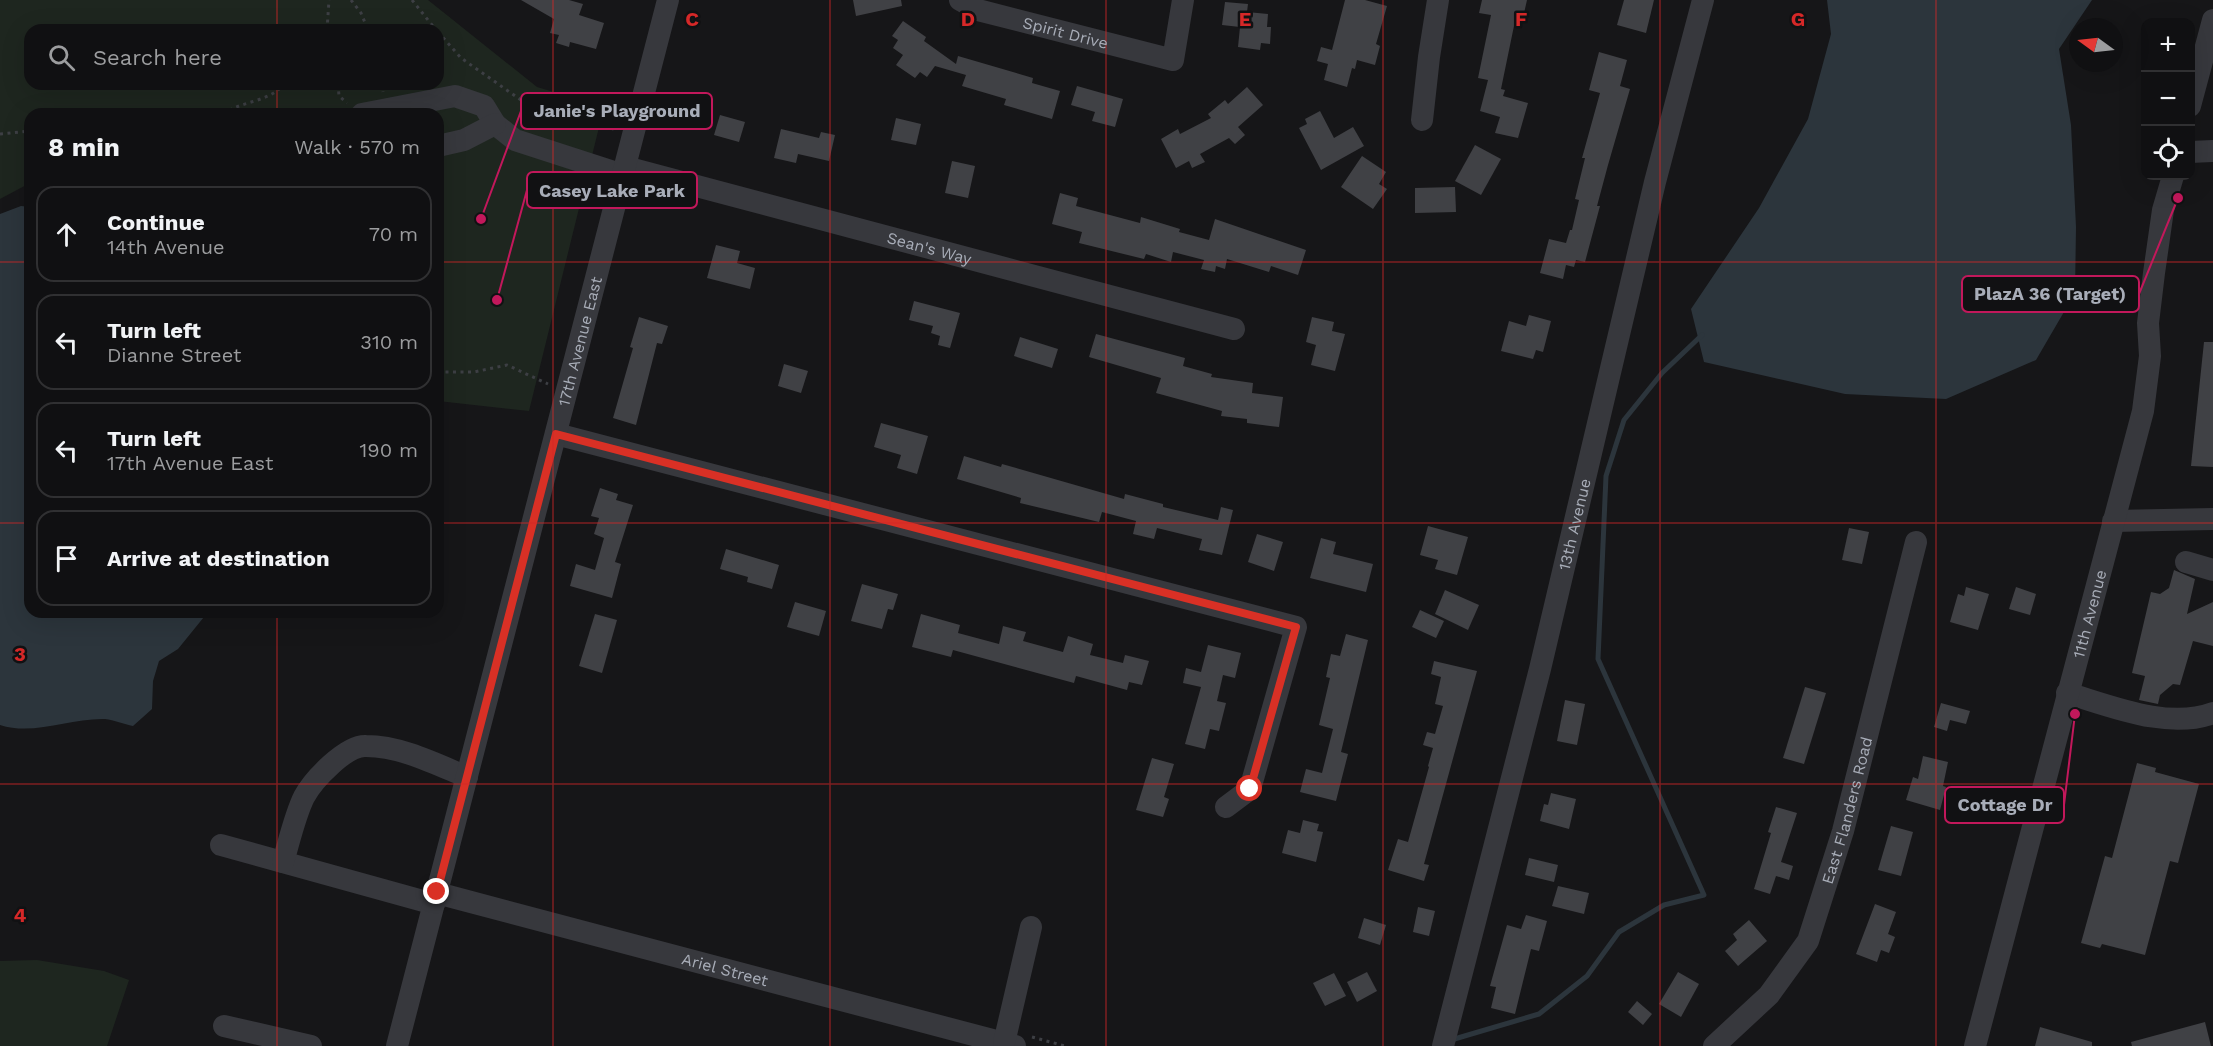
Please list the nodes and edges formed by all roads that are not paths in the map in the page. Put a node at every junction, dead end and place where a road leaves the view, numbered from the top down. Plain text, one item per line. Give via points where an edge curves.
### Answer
1 (668, 0) edge
2 (960, 0) edge
3 (1183, 0) edge
4 (1438, 0) edge
5 (1703, 0) edge
6 (2213, 20) edge
7 (2195, 87) edge
8 (377, 108) edge
9 (1422, 120) dead end
10 (495, 124) junction
11 (444, 145) edge
12 (2213, 151) edge
13 (2195, 152) edge
14 (624, 171) junction
15 (2171, 180) edge
16 (1234, 329) dead end
17 (556, 434) junction
18 (2213, 519) edge
19 (2113, 521) junction
20 (1916, 542) dead end
21 (2186, 562) dead end
22 (2213, 570) edge
23 (2067, 693) junction
24 (2213, 713) edge
25 (467, 777) junction
26 (1226, 807) dead end
27 (221, 845) dead end
28 (283, 862) junction
29 (436, 898) junction
30 (1031, 927) dead end
31 (224, 1026) dead end
32 (1009, 1044) edge
33 (311, 1046) edge
34 (397, 1046) edge
35 (1443, 1046) edge
36 (1714, 1046) edge
37 (1975, 1046) edge

1 - 14 street, 17th Avenue East
2 - 3 street, Spirit Drive via 978,10 1173,60
4 - 9 street
5 - 35 street, 13th Avenue via 1655,182 1540,669
6 - 7 street
8 - 10 street, Sean's Way via 455,96 484,106
10 - 11 street via 464,140
10 - 14 street, Sean's Way via 515,140
12 - 13 street
14 - 16 street, Sean's Way
14 - 17 street, 17th Avenue East
15 - 19 street, 11th Avenue via 2154,273 2143,411
17 - 25 street, 17th Avenue East
17 - 26 street via 1296,627 1250,789
18 - 19 street
19 - 23 street, 11th Avenue
20 - 36 street, East Flanders Road via 1844,831 1808,941 1769,995
21 - 22 street
23 - 24 street via 2142,716 2199,718
23 - 37 street, 11th Avenue
25 - 28 street via 396,751 364,745 326,769 304,797
25 - 29 street, 17th Avenue East
27 - 28 street, Ariel Street
28 - 29 street, Ariel Street
29 - 32 street, Ariel Street
29 - 34 street, 17th Avenue East
30 - 32 street
31 - 33 street

